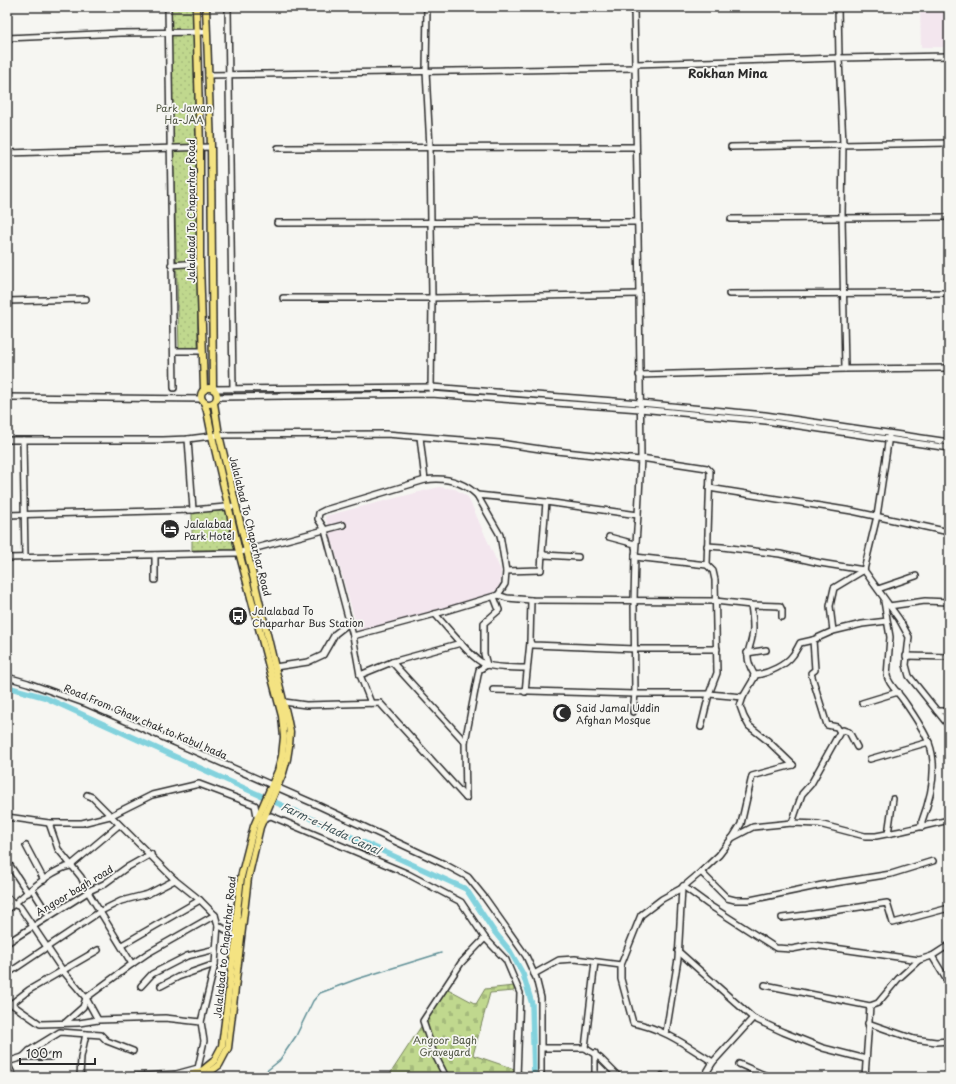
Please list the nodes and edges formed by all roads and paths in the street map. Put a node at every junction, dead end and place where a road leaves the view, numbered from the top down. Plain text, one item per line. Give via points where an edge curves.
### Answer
1 (168, 7) edge
2 (196, 7) edge
3 (206, 7) edge
4 (228, 7) edge
5 (427, 7) edge
6 (634, 7) edge
7 (838, 7) edge
8 (196, 32) junction
9 (207, 32) junction
10 (168, 33) junction
11 (7, 38) edge
12 (949, 56) edge
13 (839, 58) junction
14 (635, 66) junction
15 (426, 71) junction
16 (229, 74) junction
17 (208, 75) junction
18 (949, 143) edge
19 (843, 144) junction
20 (200, 147) junction
21 (211, 147) junction
22 (636, 147) junction
23 (731, 147) dead end
24 (170, 148) junction
25 (278, 148) dead end
26 (430, 148) junction
27 (7, 153) edge
28 (842, 217) junction
29 (949, 217) edge
30 (731, 219) dead end
31 (638, 222) junction
32 (277, 223) dead end
33 (430, 223) junction
34 (200, 263) junction
35 (171, 264) junction
36 (949, 293) edge
37 (639, 294) junction
38 (729, 294) dead end
39 (844, 294) junction
40 (283, 298) dead end
41 (432, 298) junction
42 (86, 299) dead end
43 (7, 301) edge
44 (174, 351) junction
45 (202, 351) junction
46 (949, 368) edge
47 (845, 370) junction
48 (639, 375) junction
49 (431, 387) junction
50 (174, 388) dead end
51 (214, 389) junction
52 (233, 389) junction
53 (204, 390) junction
54 (431, 394) junction
55 (7, 397) edge
56 (218, 397) junction
57 (203, 400) junction
58 (214, 403) junction
59 (640, 403) junction
60 (640, 409) junction
61 (219, 435) junction
62 (212, 436) junction
63 (889, 436) junction
64 (420, 437) junction
65 (188, 439) junction
66 (7, 440) edge
67 (23, 440) junction
68 (949, 442) edge
69 (949, 448) edge
70 (641, 459) junction
71 (425, 480) junction
72 (708, 488) junction
73 (477, 495) junction
74 (546, 502) junction
75 (236, 506) junction
76 (228, 508) junction
77 (193, 510) junction
78 (7, 514) edge
79 (25, 514) junction
80 (638, 516) junction
81 (877, 516) junction
82 (343, 525) dead end
83 (325, 530) junction
84 (949, 532) edge
85 (608, 537) dead end
86 (708, 546) junction
87 (246, 550) junction
88 (239, 552) junction
89 (542, 554) junction
90 (155, 556) junction
91 (25, 557) junction
92 (578, 557) dead end
93 (635, 557) junction
94 (7, 558) edge
95 (707, 564) junction
96 (864, 570) junction
97 (506, 571) junction
98 (916, 576) dead end
99 (155, 580) dead end
100 (878, 589) junction
101 (496, 596) junction
102 (883, 598) junction
103 (531, 600) junction
104 (634, 601) junction
105 (715, 601) junction
106 (949, 602) edge
107 (751, 605) junction
108 (889, 606) junction
109 (435, 614) junction
110 (782, 617) dead end
111 (887, 621) junction
112 (349, 622) junction
113 (833, 631) junction
114 (352, 636) junction
115 (813, 640) junction
116 (530, 641) junction
117 (461, 642) junction
118 (635, 649) junction
119 (717, 649) junction
120 (766, 650) dead end
121 (747, 652) junction
122 (906, 656) junction
123 (949, 658) edge
124 (392, 662) junction
125 (487, 665) junction
126 (275, 667) junction
127 (527, 668) junction
128 (360, 675) junction
129 (7, 677) edge
130 (752, 683) junction
131 (493, 690) dead end
132 (525, 692) junction
133 (898, 692) junction
134 (635, 694) junction
135 (709, 694) junction
136 (743, 697) junction
137 (284, 702) junction
138 (371, 703) junction
139 (862, 703) dead end
140 (937, 711) junction
141 (949, 711) edge
142 (633, 712) dead end
143 (949, 726) edge
144 (701, 727) dead end
145 (840, 732) junction
146 (465, 742) junction
147 (929, 742) junction
148 (857, 747) dead end
149 (870, 759) dead end
150 (273, 789) junction
151 (88, 795) dead end
152 (893, 799) dead end
153 (262, 815) junction
154 (110, 816) junction
155 (7, 817) edge
156 (949, 820) edge
157 (792, 823) junction
158 (49, 824) junction
159 (119, 825) junction
160 (257, 826) junction
161 (922, 826) junction
162 (888, 834) junction
163 (732, 838) junction
164 (26, 846) dead end
165 (151, 854) junction
166 (7, 861) edge
167 (933, 861) dead end
168 (70, 866) junction
169 (702, 872) junction
170 (44, 880) junction
171 (175, 880) junction
172 (683, 887) junction
173 (30, 891) junction
174 (88, 892) junction
175 (7, 897) edge
176 (200, 900) junction
177 (15, 905) junction
178 (949, 908) edge
179 (7, 909) edge
180 (101, 911) junction
181 (215, 915) junction
182 (49, 916) junction
183 (782, 918) dead end
184 (218, 925) junction
185 (32, 926) junction
186 (238, 937) junction
187 (485, 938) junction
188 (7, 943) edge
189 (122, 945) junction
190 (949, 945) edge
191 (46, 947) junction
192 (216, 949) junction
193 (98, 950) dead end
194 (678, 951) junction
195 (932, 956) junction
196 (919, 960) junction
197 (595, 962) junction
198 (132, 964) junction
199 (215, 964) junction
200 (621, 965) junction
201 (63, 970) junction
202 (7, 974) edge
203 (534, 974) junction
204 (949, 984) edge
205 (765, 985) dead end
206 (141, 986) dead end
207 (161, 986) dead end
208 (86, 998) junction
209 (9, 1002) edge
210 (870, 1006) junction
211 (753, 1018) junction
212 (98, 1020) junction
213 (66, 1022) junction
214 (200, 1022) junction
215 (868, 1023) junction
216 (666, 1033) junction
217 (86, 1034) junction
218 (949, 1042) edge
219 (542, 1048) junction
220 (585, 1048) junction
221 (133, 1051) dead end
222 (595, 1053) junction
223 (23, 1057) junction
224 (50, 1057) dead end
225 (866, 1059) junction
226 (713, 1062) junction
227 (7, 1063) edge
228 (740, 1064) dead end
229 (14, 1077) edge
230 (80, 1077) edge
231 (123, 1077) edge
232 (185, 1077) edge
233 (205, 1077) edge
234 (446, 1077) edge
235 (517, 1077) edge
236 (542, 1077) edge
237 (594, 1077) edge
238 (619, 1077) edge
239 (704, 1077) edge
240 (768, 1077) edge
241 (867, 1077) edge

1 - 10 street
2 - 8 main road, Jalalabad To Chaparhar Road
3 - 9 main road, Jalalabad To Chaparhar Road
4 - 16 street
5 - 15 street
6 - 14 street
7 - 13 street
8 - 9 street
8 - 10 street
8 - 20 main road, Jalalabad To Chaparhar Road
9 - 17 main road, Jalalabad To Chaparhar Road
10 - 11 street
10 - 24 street
12 - 13 street
13 - 14 street
13 - 19 street
14 - 15 street
14 - 22 street
15 - 16 street
15 - 26 street
16 - 17 street
16 - 52 street
17 - 21 main road, Jalalabad To Chaparhar Road
18 - 19 street
19 - 23 street
19 - 28 street
20 - 21 street
20 - 24 street
20 - 34 main road, Jalalabad To Chaparhar Road
21 - 51 main road, Jalalabad To Chaparhar Road
22 - 26 street
22 - 31 street
24 - 27 street
24 - 35 street
25 - 26 street
26 - 33 street
28 - 29 street
28 - 30 street
28 - 39 street
31 - 33 street
31 - 37 street
32 - 33 street
33 - 41 street
34 - 35 street
34 - 45 main road, Jalalabad To Chaparhar Road
35 - 44 street
36 - 39 street
37 - 41 street
37 - 48 street
38 - 39 street
39 - 47 street
40 - 41 street
41 - 49 street
42 - 43 street
44 - 45 street
44 - 50 street
45 - 53 main road, Jalalabad To Chaparhar Road
46 - 47 street
47 - 48 street
48 - 59 street
49 - 52 street
49 - 54 street
49 - 59 street
51 - 52 street
51 - 53 main road
51 - 56 main road
53 - 57 main road via 201,395
54 - 56 street
54 - 60 street
55 - 57 street
56 - 58 main road
57 - 58 main road via 207,404
57 - 62 main road, Jalalabad To Chaparhar Road
58 - 61 main road, Jalalabad To Chaparhar Road
59 - 60 street
59 - 63 street via 765,415
60 - 63 street
60 - 70 street
61 - 62 street
61 - 64 street via 386,434
61 - 75 main road, Jalalabad To Chaparhar Road
62 - 65 street
62 - 76 main road, Jalalabad To Chaparhar Road
63 - 68 street
63 - 69 street
63 - 81 street
64 - 70 street via 452,438
64 - 71 street
65 - 67 street
65 - 77 street
66 - 67 street
67 - 79 street
70 - 72 street via 707,468 710,471
70 - 80 street
71 - 73 street via 452,480
71 - 83 street via 322,511 318,519
72 - 81 street
72 - 86 street
73 - 74 street
73 - 97 street via 500,535
74 - 80 street
74 - 89 street
75 - 76 street
75 - 87 main road, Jalalabad To Chaparhar Road
76 - 77 street
76 - 88 main road, Jalalabad To Chaparhar Road
77 - 79 street
78 - 79 street
79 - 91 street
80 - 93 street
81 - 84 street
81 - 96 street
82 - 83 street
83 - 87 street
83 - 112 street
85 - 93 street via 635,544
86 - 95 street
86 - 96 street via 780,554
87 - 88 street
87 - 126 main road, Jalalabad To Chaparhar Road
88 - 90 street
88 - 150 main road, Jalalabad To Chaparhar Road via 282,716 282,756
89 - 92 street
89 - 97 street via 541,570
90 - 91 street
90 - 99 street
91 - 94 street
93 - 95 street
93 - 104 street
95 - 105 street via 713,571 715,580
96 - 100 street
96 - 113 street via 834,588 830,606
97 - 101 street via 505,584
98 - 100 street
100 - 102 street
101 - 103 street
101 - 109 street
101 - 125 street via 499,610 484,623 484,654
102 - 108 street
102 - 111 street
103 - 104 street
103 - 116 street
104 - 105 street
104 - 118 street
105 - 107 street
105 - 119 street
106 - 108 street via 924,601
107 - 110 street via 780,606
107 - 121 street via 753,628
108 - 122 street via 909,636
109 - 114 street
109 - 117 street
111 - 113 street
111 - 133 street via 890,637 887,676 888,681
112 - 114 street
112 - 126 street via 335,634 323,655 308,662
113 - 115 street
114 - 128 street
115 - 130 street via 800,643 787,661 756,675
115 - 145 street via 815,670 811,673 812,680 827,725 837,726
116 - 118 street via 533,645
116 - 127 street
117 - 124 street
117 - 125 street via 465,650
118 - 119 street
118 - 134 street
119 - 135 street via 717,673
120 - 121 street
121 - 130 street via 749,666 754,674
122 - 123 street
122 - 140 street via 909,676
124 - 128 street
124 - 146 street
125 - 127 street
125 - 146 street via 478,670
126 - 137 main road, Jalalabad To Chaparhar Road
127 - 132 street
128 - 138 street
129 - 150 street, Road From Ghaw chak to Kabul hada via 86,704
130 - 136 street
131 - 132 street
132 - 134 street
133 - 139 street
133 - 147 street
134 - 135 street
134 - 142 street
135 - 136 street
135 - 144 street
136 - 163 street via 740,706 749,726 793,765 752,776 741,824
137 - 138 street via 306,705
137 - 150 main road, Jalalabad To Chaparhar Road via 289,746 283,773
138 - 146 street via 380,704 466,798
140 - 141 street
140 - 143 street
145 - 148 street via 849,732
145 - 157 street via 811,784 802,794
147 - 149 street
147 - 161 street via 934,768
150 - 153 main road
150 - 203 street, Road From Ghaw chak to Kabul hada via 373,831 468,877 526,956
151 - 154 street
152 - 162 street
153 - 154 street via 255,805 199,784 152,796
153 - 160 main road
153 - 187 street via 271,816 406,873 461,902
154 - 158 street via 82,823
154 - 159 street
155 - 158 street
156 - 161 street
157 - 162 street via 819,824 865,836
157 - 163 street via 753,827
158 - 168 street via 58,850
159 - 165 street
159 - 168 street
160 - 186 main road, Jalalabad to Chaparhar Road via 241,877 237,911
160 - 233 main road, Jalalabad to Chaparhar Road via 248,878 228,1048 219,1065
161 - 162 street
163 - 169 street
164 - 170 street
165 - 171 street
165 - 174 street, Angoor bagh road
166 - 173 street
167 - 169 street via 891,874 750,900 727,898
168 - 170 street via 62,867
168 - 174 street via 81,877
169 - 172 street
170 - 173 street
171 - 176 street
171 - 180 street via 148,894 121,901
172 - 194 street
172 - 196 street via 776,948 792,949 813,945
172 - 200 street via 662,898 641,915
173 - 177 street
173 - 182 street
174 - 180 street
174 - 182 street, Angoor bagh road
175 - 177 street
176 - 181 street
176 - 189 street
177 - 179 street
177 - 185 street via 20,907
178 - 183 street via 893,923 886,903
180 - 189 street
180 - 191 street
181 - 184 street
181 - 198 street
182 - 185 street, Angoor bagh road
184 - 186 street
184 - 192 street
185 - 188 street, Angoor bagh road
185 - 191 street
186 - 232 main road, Jalalabad to Chaparhar Road via 222,1046 214,1061 203,1070
187 - 234 street via 461,963 423,1021 433,1051
187 - 235 street via 506,960 520,993
189 - 198 street
190 - 195 street
191 - 201 street
191 - 202 street
192 - 199 street
192 - 206 street via 187,956 152,974
193 - 201 street
194 - 211 street
194 - 216 street
195 - 196 street
195 - 204 street
196 - 210 street via 898,979 878,1003
197 - 200 street
197 - 203 street via 560,960
197 - 220 street
198 - 208 street
199 - 207 street
199 - 214 street
200 - 216 street via 621,979 633,1023
201 - 208 street
201 - 209 street
203 - 219 street, Road From Ghaw chak to Kabul hada via 541,998
205 - 210 street
208 - 212 street
208 - 213 street via 83,1008
209 - 213 street via 40,1024
210 - 215 street
211 - 225 street via 823,1048
211 - 226 street
212 - 213 street
212 - 214 street via 165,1018
214 - 231 street via 204,1041 198,1068 176,1074
215 - 218 street via 914,1039
215 - 225 street
216 - 226 street
217 - 221 street via 101,1036
217 - 223 street via 60,1032
217 - 230 street
219 - 220 street
219 - 236 street, Road From Ghaw chak to Kabul hada
220 - 222 street
222 - 237 street
222 - 238 street
223 - 224 street
223 - 227 street
225 - 241 street
226 - 239 street
227 - 229 street
228 - 240 street

